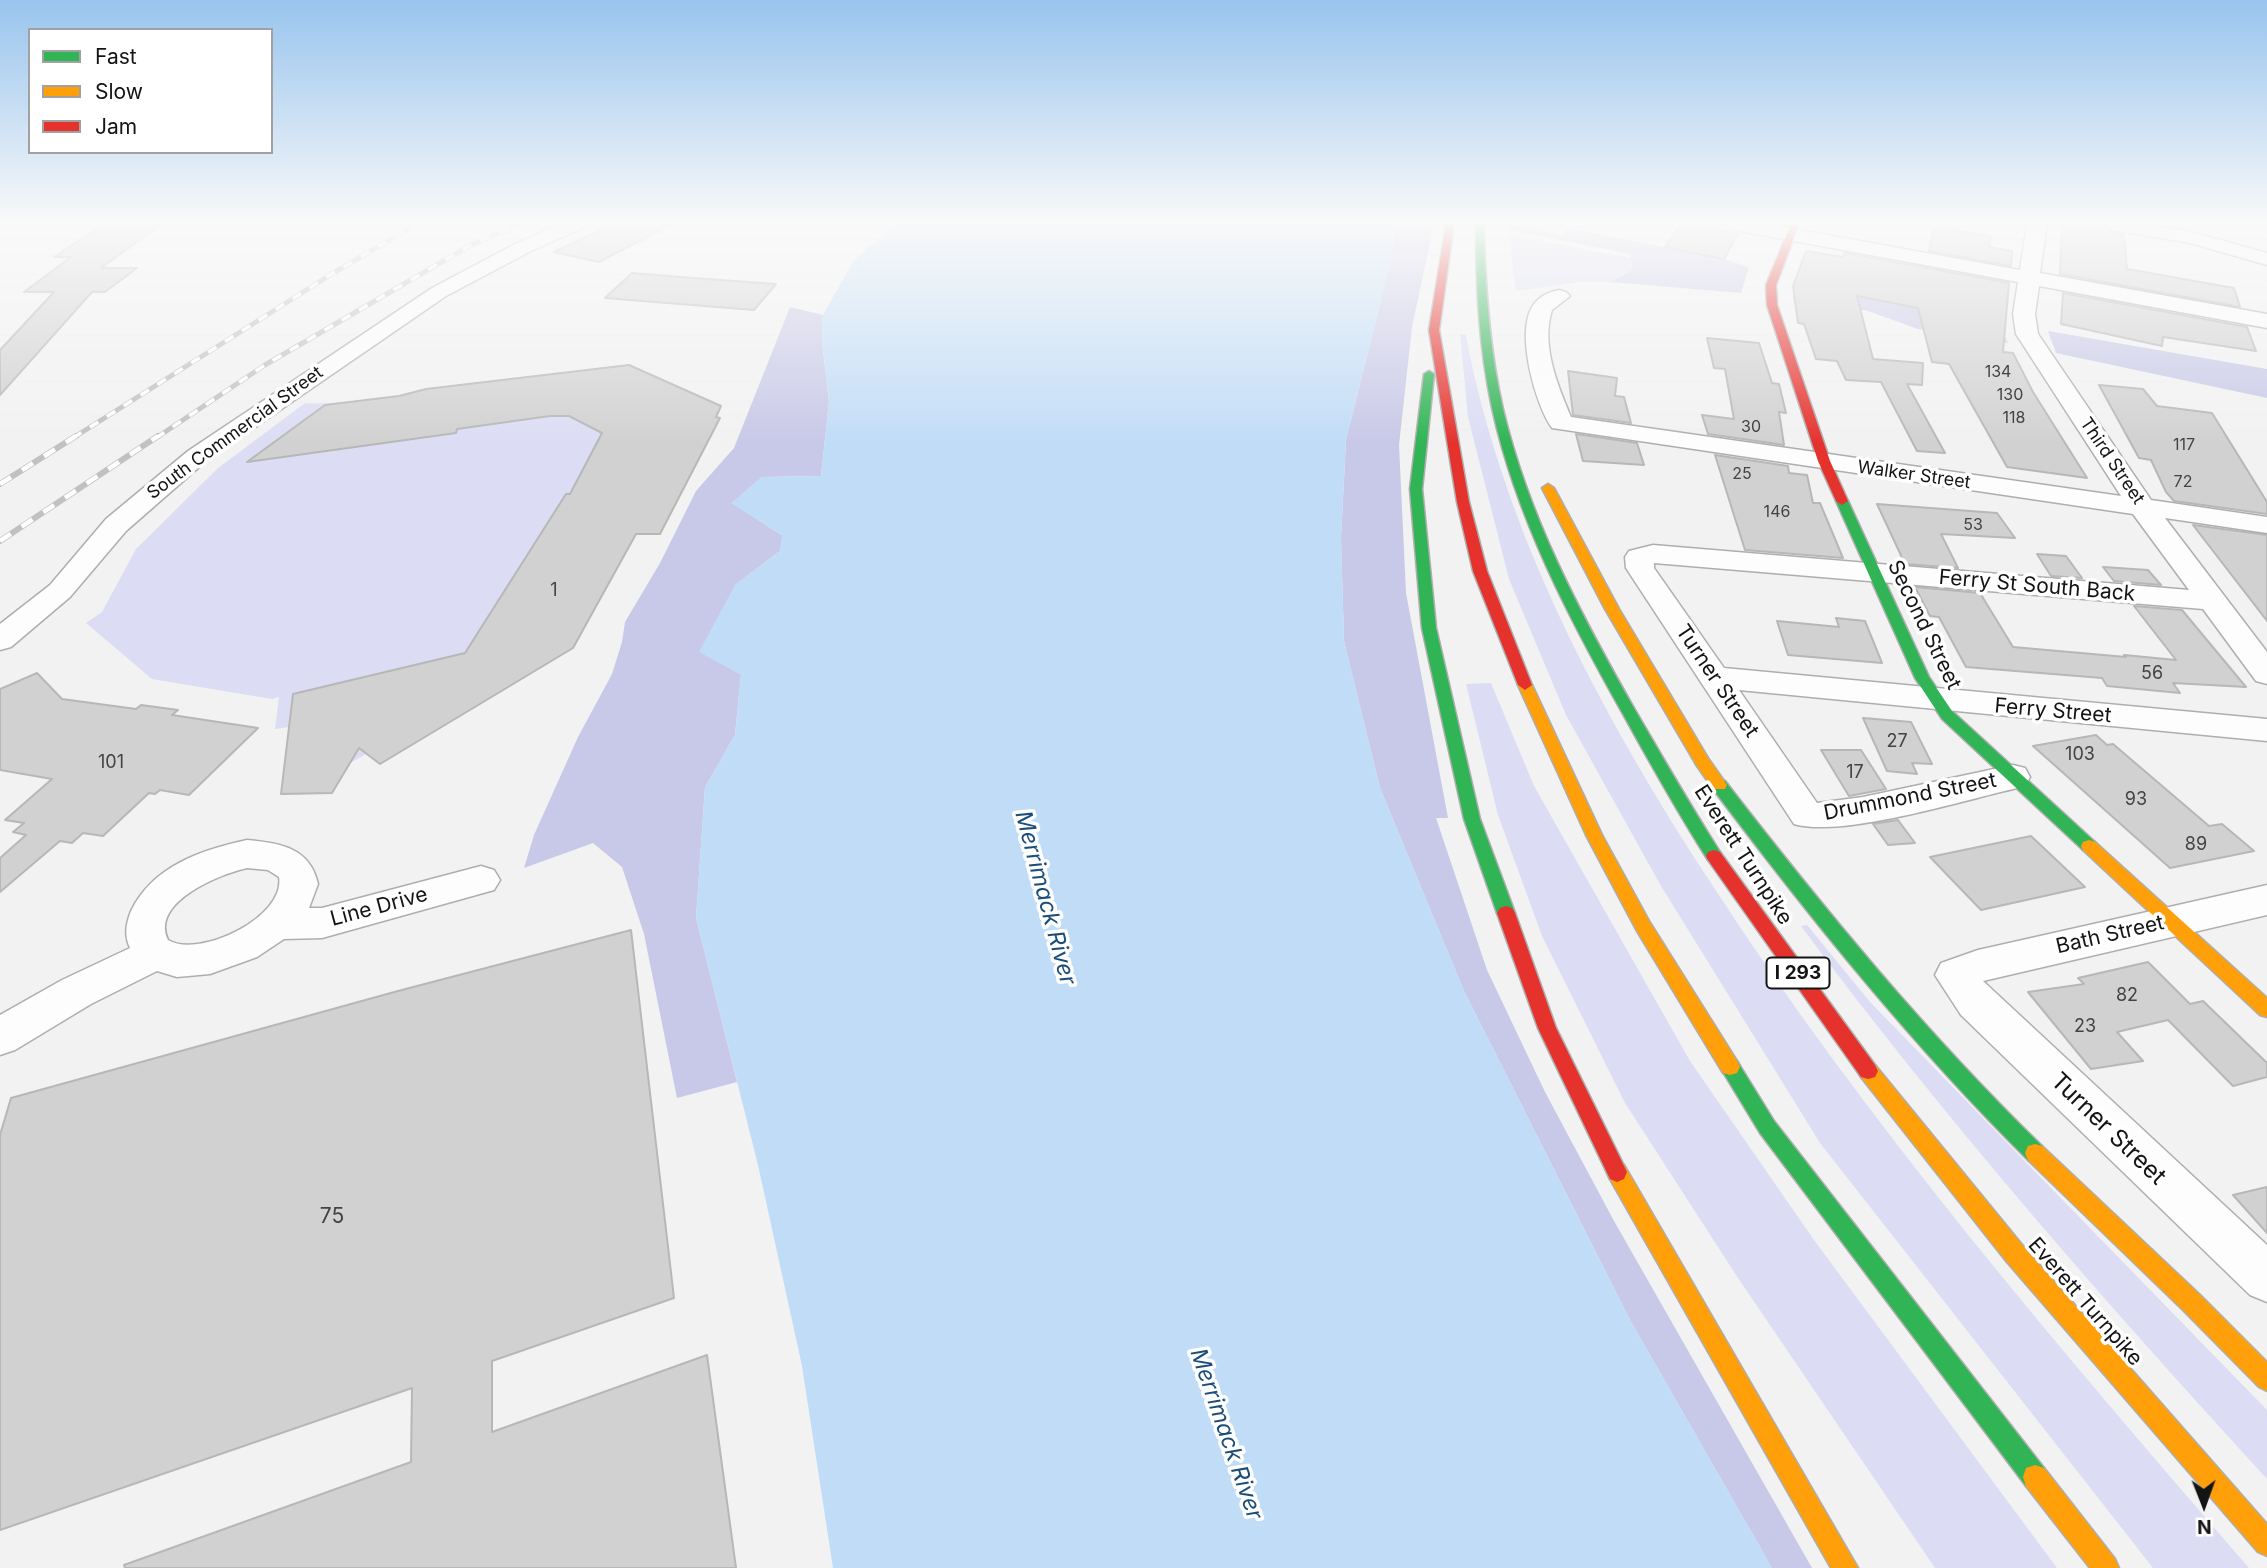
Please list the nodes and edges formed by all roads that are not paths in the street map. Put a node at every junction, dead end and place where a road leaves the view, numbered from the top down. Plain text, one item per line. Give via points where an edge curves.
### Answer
1 (432, 297) edge
2 (1439, 297) edge
3 (1479, 297) edge
4 (1557, 297) edge
5 (1771, 297) edge
6 (2026, 297) edge
7 (2135, 297) edge
8 (1479, 315) junction
9 (2267, 321) edge
10 (1434, 330) junction
11 (1514, 402) dead end
12 (1824, 461) junction
13 (1544, 478) dead end
14 (2143, 508) junction
15 (2267, 524) edge
16 (1653, 554) joint
17 (1875, 572) junction
18 (2212, 601) junction
19 (0, 640) edge
20 (2267, 674) edge
21 (1714, 677) junction
22 (1935, 700) junction
23 (2267, 730) edge
24 (2013, 777) junction
25 (1807, 815) joint
26 (481, 880) dead end
27 (2267, 900) edge
28 (2169, 921) junction
29 (276, 924) junction
30 (156, 954) junction
31 (1955, 975) joint
32 (2267, 1009) edge
33 (0, 1037) edge
34 (2267, 1278) edge
35 (2267, 1379) edge
36 (2267, 1543) edge
37 (1845, 1568) edge
38 (2106, 1568) edge

1 - 19 street, South Commercial Street via 187,464 116,526 60,591
2 - 10 main road
3 - 8 main road, Everett Turnpike / I 293
4 - 12 street, Walker Street via 1541,309 1538,351 1561,423
5 - 12 main road, Second Street
6 - 14 street, Third Street via 2027,334
7 - 9 street
8 - 11 main road
8 - 36 main road, Everett Turnpike / I 293 via 1502,429 1566,597 1721,866 1932,1153
10 - 37 main road via 1416,489 1429,628 1472,819 1547,1028 1613,1166
10 - 38 main road via 1463,502 1480,571 1566,775 1643,926 1768,1127
12 - 14 street, Walker Street
12 - 17 main road, Second Street
13 - 35 main road via 1553,503 1702,762 1799,890 1873,982 1997,1116
14 - 15 street, Walker Street
14 - 18 street, Third Street
16 - 17 street, Ferry St South Back
16 - 21 street, Turner Street via 1639,557 1640,568
17 - 18 street, Ferry St South Back
17 - 22 main road, Second Street
18 - 20 street, Third Street
21 - 22 street, Ferry Street
21 - 25 street, Turner Street
22 - 23 street, Ferry Street
22 - 24 main road, Second Street
24 - 25 street, Drummond Street via 1863,810
24 - 28 main road, Second Street
26 - 29 street, Line Drive via 322,923
27 - 28 street, Bath Street
28 - 31 street, Bath Street via 1978,965
28 - 32 main road, Second Street
29 - 30 street via 257,939 213,957 171,960
29 - 30 street via 298,893 300,879 295,867 267,854 225,859 182,879 150,911 144,928 146,943
30 - 33 street via 97,979
31 - 34 street, Turner Street via 1976,1003

